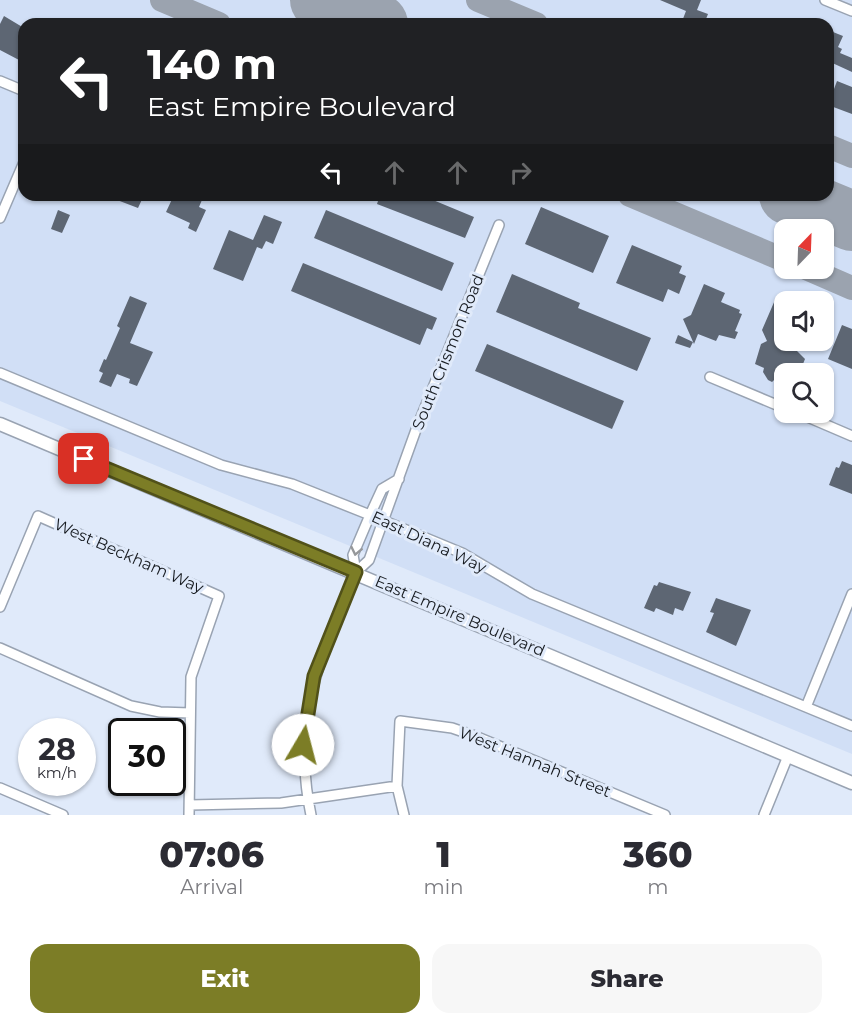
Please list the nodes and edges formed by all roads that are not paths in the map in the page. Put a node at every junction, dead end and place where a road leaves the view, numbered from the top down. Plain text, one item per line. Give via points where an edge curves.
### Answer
1 (825, 0) edge
2 (852, 11) edge
3 (0, 81) edge
4 (18, 88) edge
5 (18, 176) edge
6 (0, 218) edge
7 (499, 225) dead end
8 (0, 373) edge
9 (710, 377) dead end
10 (774, 404) edge
11 (822, 423) edge
12 (0, 424) edge
13 (852, 436) edge
14 (399, 479) junction
15 (370, 515) junction
16 (384, 521) junction
17 (356, 572) junction
18 (852, 594) edge
19 (0, 607) edge
20 (0, 648) edge
21 (806, 707) junction
22 (190, 713) junction
23 (852, 726) edge
24 (788, 756) junction
25 (852, 783) edge
26 (397, 786) junction
27 (0, 788) edge
28 (308, 799) junction
29 (189, 810) edge
30 (63, 815) edge
31 (311, 815) edge
32 (404, 815) edge
33 (665, 815) edge
34 (764, 815) edge

1 - 2 street
3 - 4 street
5 - 6 street
7 - 14 street, South Crismon Road
8 - 15 street, East Diana Way via 221,465 292,484
9 - 10 street
11 - 13 street
12 - 17 street, East Empire Boulevard
14 - 15 street, South Crismon Road via 382,489
14 - 16 street, South Crismon Road
15 - 16 street, East Diana Way
15 -> 17 street, South Crismon Road via 353,555
16 - 17 street, South Crismon Road via 369,560
16 - 21 street, East Diana Way via 462,553 532,594
17 - 24 street, East Empire Boulevard
17 - 28 street via 322,652 313,684 303,745
18 - 21 street
19 - 22 street, West Beckham Way via 38,516 219,596 192,677
20 - 22 street via 131,706
21 - 23 street, East Diana Way
22 - 29 street
24 - 25 street, East Empire Boulevard
24 - 34 street
26 - 28 street
26 - 32 street
26 - 33 street, West Hannah Street via 400,721 452,728 475,736
27 - 30 street
28 - 29 street
28 - 31 street

